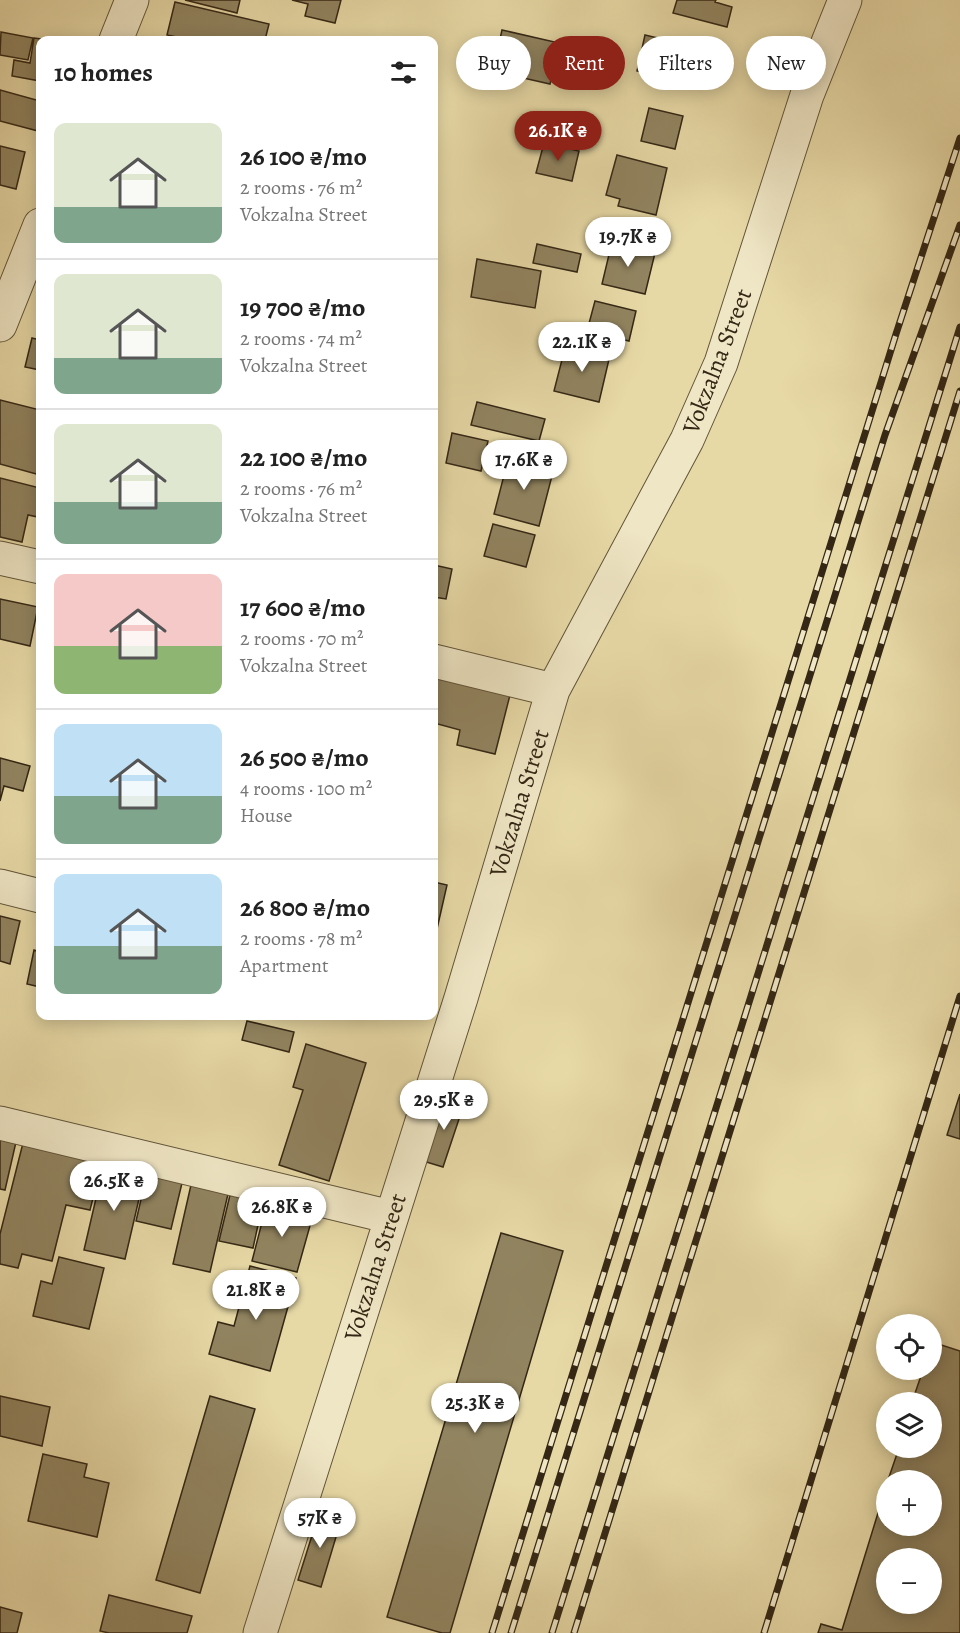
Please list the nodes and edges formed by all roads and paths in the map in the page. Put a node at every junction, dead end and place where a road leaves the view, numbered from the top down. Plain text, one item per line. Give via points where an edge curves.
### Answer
1 (132, 0) edge
2 (845, 0) edge
3 (118, 36) edge
4 (36, 235) edge
5 (0, 325) edge
6 (0, 558) edge
7 (36, 566) edge
8 (438, 661) edge
9 (553, 690) junction
10 (0, 886) edge
11 (36, 895) edge
12 (447, 995) edge
13 (0, 1123) edge
14 (391, 1217) junction
15 (260, 1633) edge

1 - 3 street
2 - 9 street, Vokzalna Street via 807,95 722,363 687,440
4 - 5 street
6 - 7 street
8 - 9 street
9 - 12 street, Vokzalna Street
10 - 11 street
12 - 14 street, Vokzalna Street
13 - 14 street
14 - 15 street, Vokzalna Street

